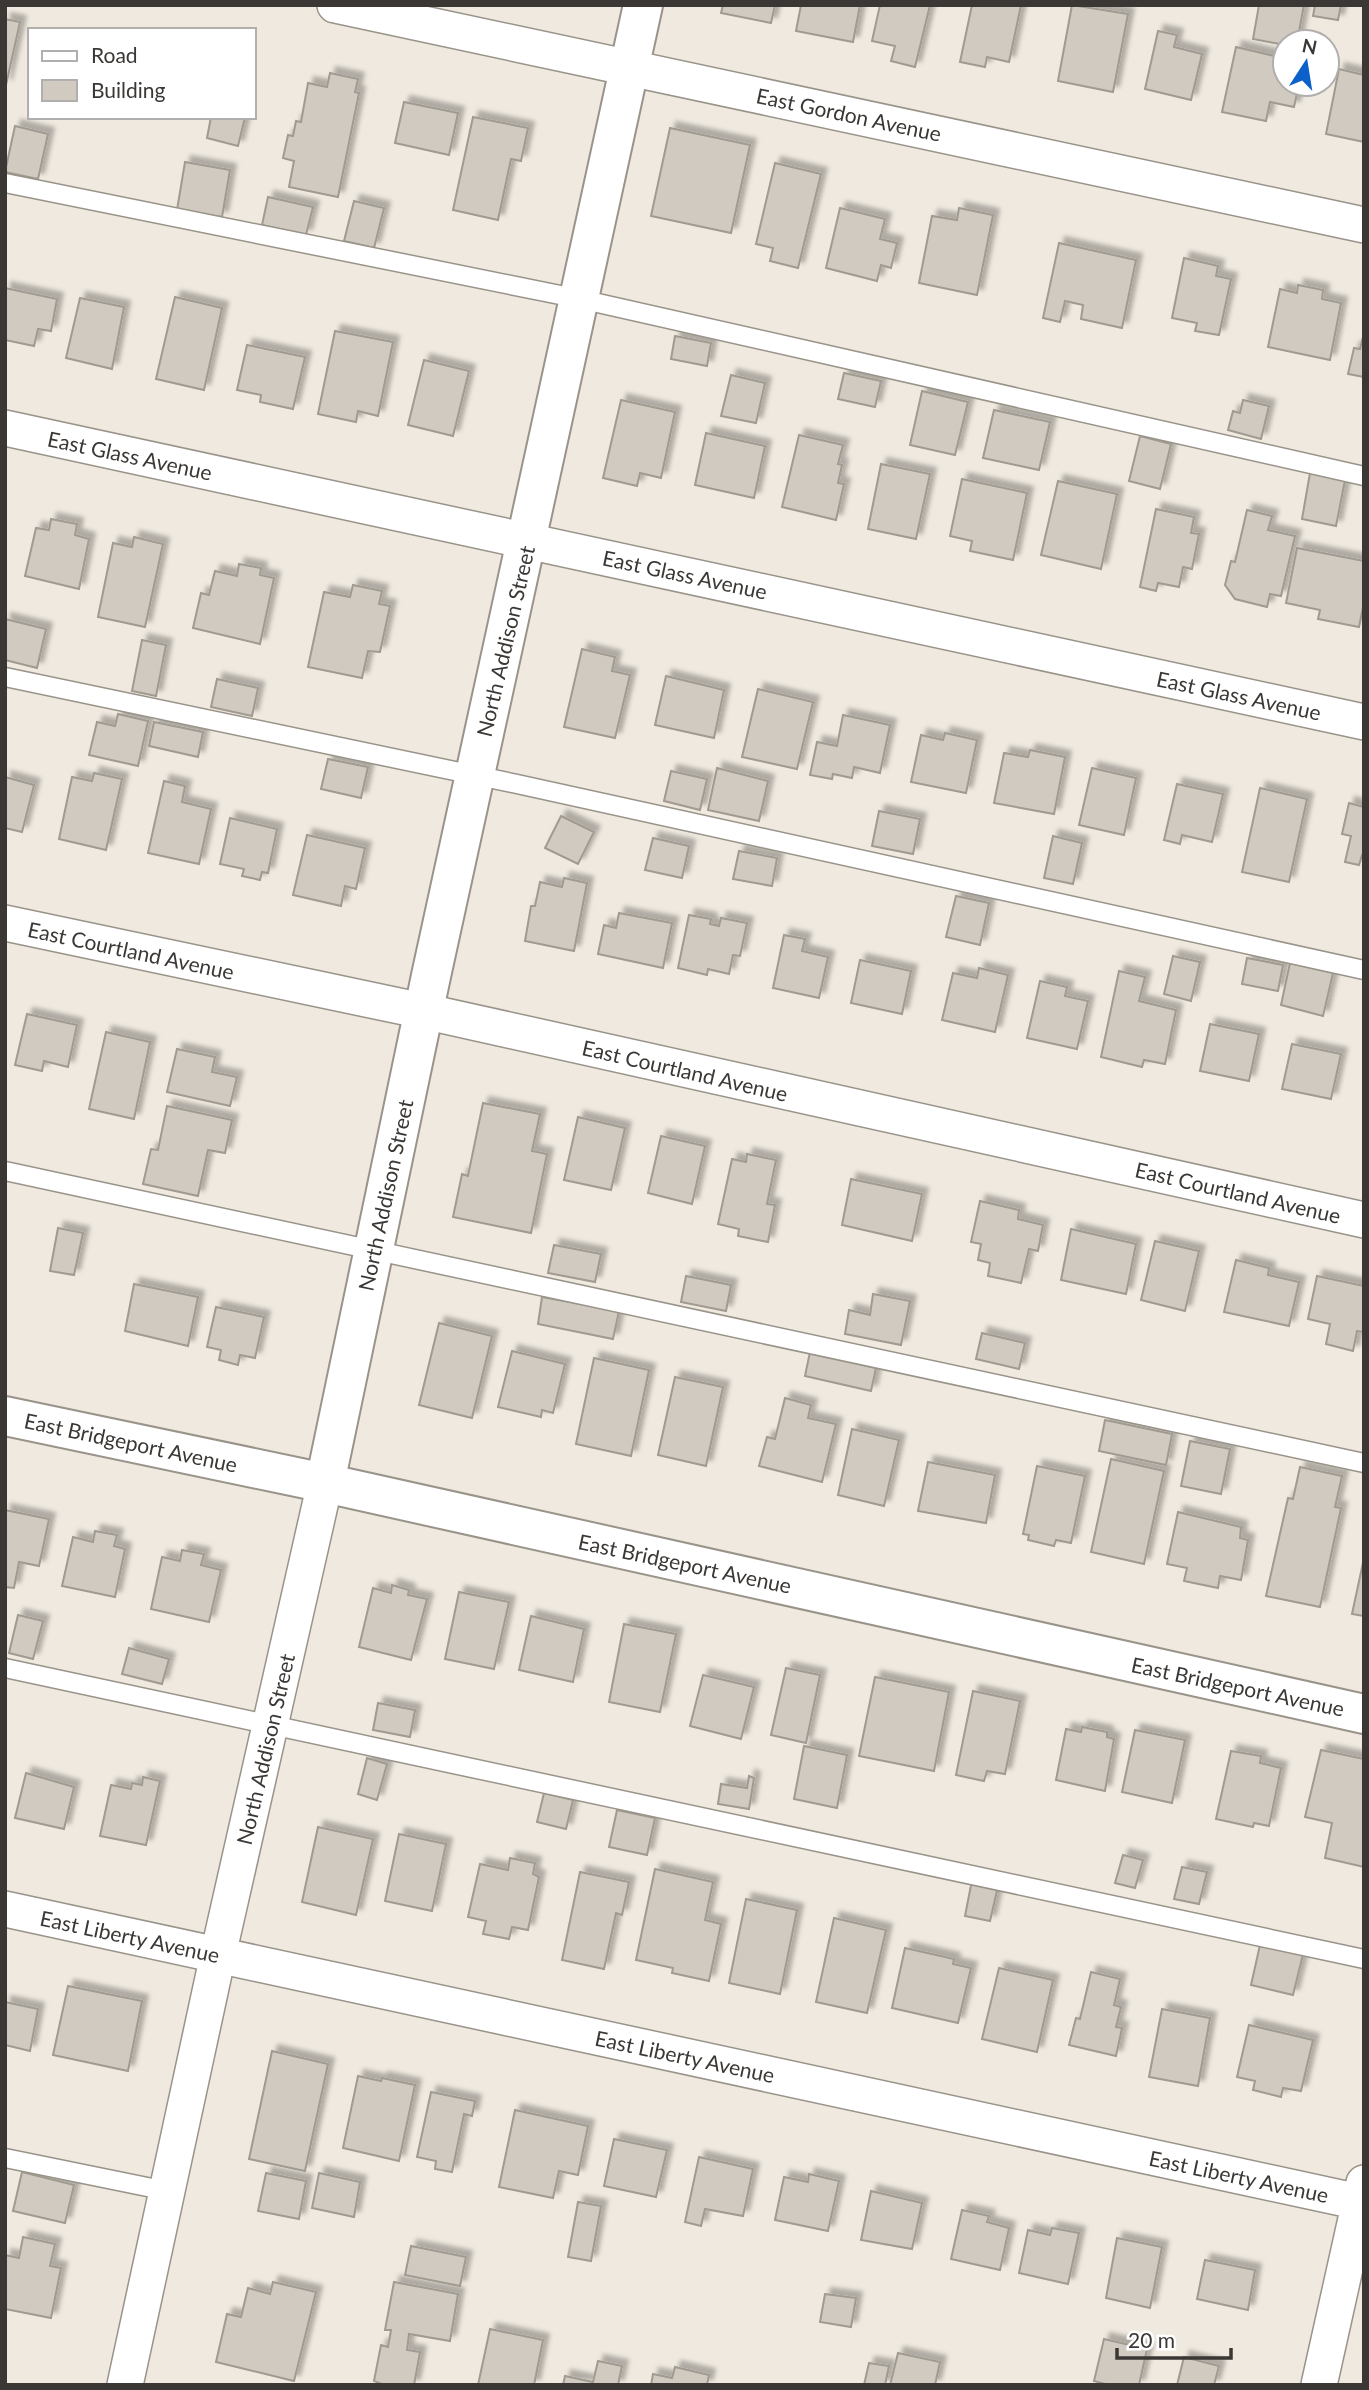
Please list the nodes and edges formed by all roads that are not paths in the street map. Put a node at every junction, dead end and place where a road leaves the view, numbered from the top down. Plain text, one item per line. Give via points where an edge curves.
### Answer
1 (335, 5) edge
2 (643, 5) edge
3 (630, 67) junction
4 (5, 183) edge
5 (1364, 225) edge
6 (580, 299) junction
7 (5, 428) edge
8 (1364, 476) edge
9 (528, 540) junction
10 (5, 677) edge
11 (1364, 722) edge
12 (475, 775) junction
13 (5, 923) edge
14 (1364, 970) edge
15 (423, 1011) junction
16 (5, 1171) edge
17 (1364, 1220) edge
18 (374, 1250) junction
19 (5, 1416) edge
20 (1364, 1463) edge
21 (325, 1483) junction
22 (5, 1668) edge
23 (1364, 1714) edge
24 (271, 1726) junction
25 (5, 1909) edge
26 (218, 1955) junction
27 (1364, 1959) edge
28 (5, 2158) edge
29 (167, 2191) junction
30 (1362, 2196) edge
31 (125, 2385) edge
32 (1319, 2385) edge

1 - 3 street, East Gordon Avenue
2 - 3 street, North Addison Street
3 - 5 street, East Gordon Avenue
3 - 6 street, North Addison Street
4 - 6 lane
6 - 8 lane
6 - 9 street, North Addison Street
7 - 9 street, East Glass Avenue
9 - 11 street, East Glass Avenue
9 - 12 street, North Addison Street
10 - 12 lane
12 - 14 lane
12 - 15 street, North Addison Street
13 - 15 street, East Courtland Avenue
15 - 17 street, East Courtland Avenue
15 - 18 street, North Addison Street
16 - 18 lane
18 - 20 lane
18 - 21 street, North Addison Street
19 - 21 street, East Bridgeport Avenue
21 - 23 street, East Bridgeport Avenue
21 - 24 street, North Addison Street
22 - 24 lane
24 - 26 street, North Addison Street
24 - 27 lane
25 - 26 street, East Liberty Avenue
26 - 29 street, North Addison Street
26 - 30 street, East Liberty Avenue
28 - 29 lane
29 - 31 street, North Addison Street
30 - 32 street

